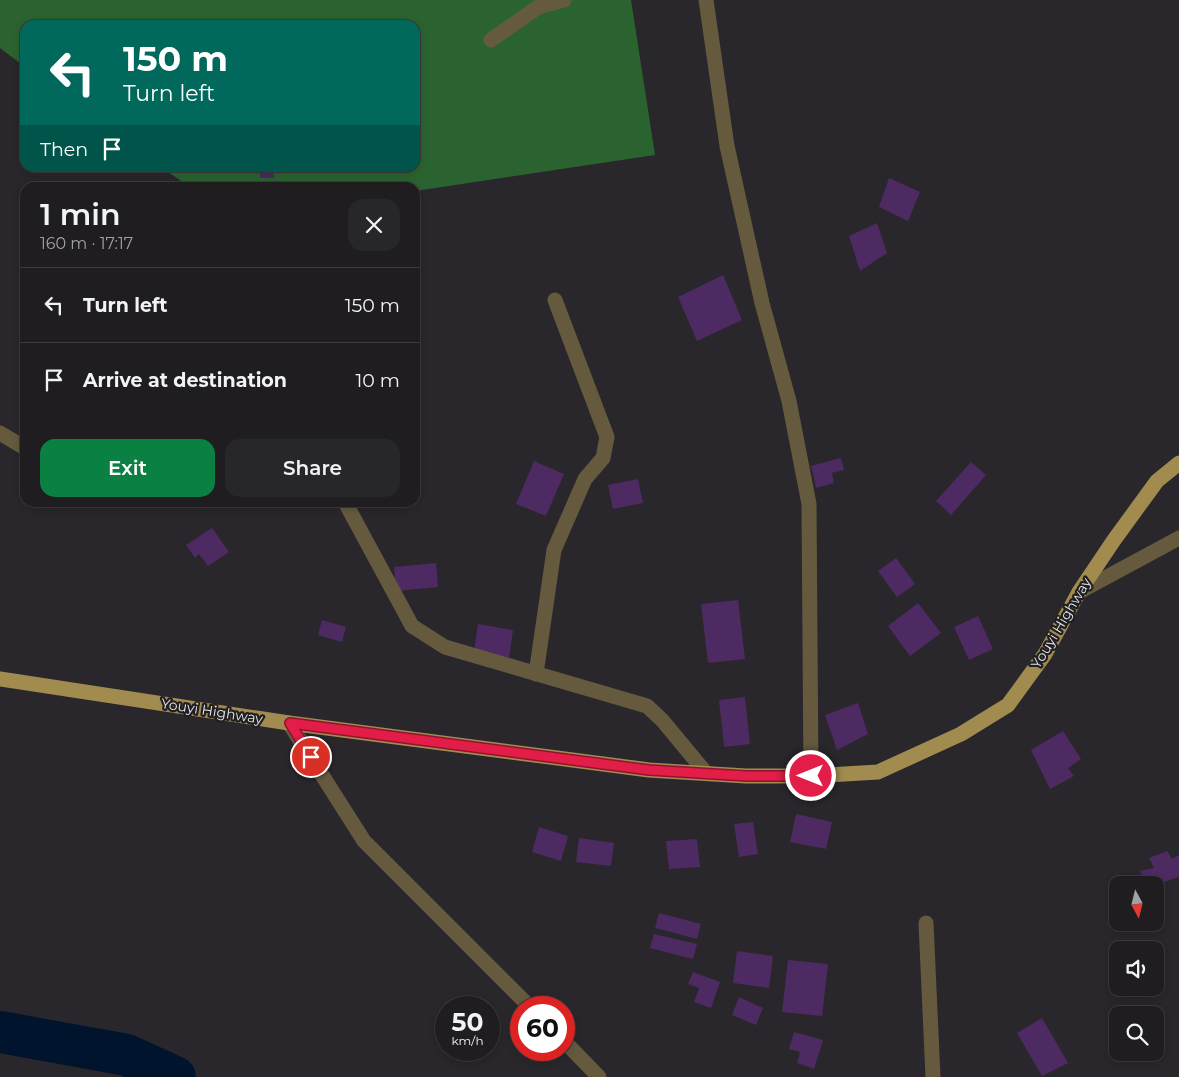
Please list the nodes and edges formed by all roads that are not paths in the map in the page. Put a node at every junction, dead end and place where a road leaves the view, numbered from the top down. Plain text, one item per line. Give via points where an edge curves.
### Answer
1 (564, 0) edge
2 (706, 0) edge
3 (491, 40) dead end
4 (555, 300) dead end
5 (0, 433) edge
6 (20, 445) edge
7 (1179, 464) edge
8 (348, 507) edge
9 (1179, 538) edge
10 (1079, 592) junction
11 (536, 674) junction
12 (0, 679) edge
13 (290, 723) junction
14 (706, 773) junction
15 (811, 776) junction
16 (926, 923) dead end
17 (519, 996) edge
18 (575, 1052) edge
19 (599, 1077) edge
20 (933, 1077) edge

1 - 3 street via 538,7
2 - 15 street via 727,146 762,303 789,401 809,504
4 - 11 street via 608,437 603,458 585,479 554,550
5 - 6 street
7 - 10 main road, Youyi Highway via 1157,481
8 - 11 street via 412,626 445,647
9 - 10 street
10 - 15 main road, Youyi Highway via 1045,654 1008,705 961,734 878,772
11 - 14 street via 647,706
12 - 13 main road, Youyi Highway
13 - 14 main road, Youyi Highway via 649,770
13 - 17 street via 364,841
14 - 15 main road, Youyi Highway
16 - 20 street
18 - 19 street

